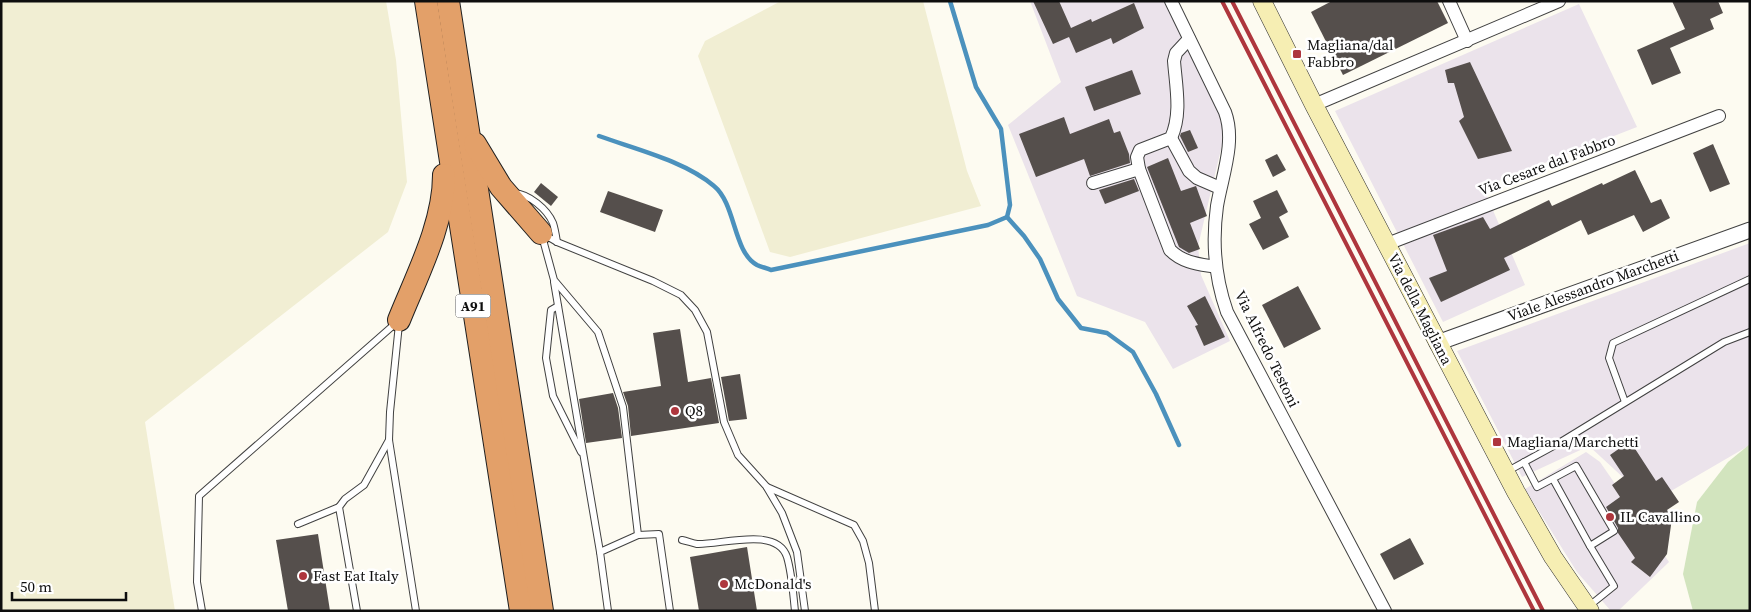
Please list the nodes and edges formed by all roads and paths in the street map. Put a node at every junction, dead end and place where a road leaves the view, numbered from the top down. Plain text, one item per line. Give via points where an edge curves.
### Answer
1 (426, 1) edge
2 (448, 1) edge
3 (1170, 1) edge
4 (1262, 1) edge
5 (1449, 1) edge
6 (1559, 1) edge
7 (1189, 39) junction
8 (1467, 41) junction
9 (1314, 105) junction
10 (1719, 116) dead end
11 (444, 119) junction
12 (468, 131) junction
13 (1171, 138) junction
14 (1139, 169) junction
15 (1093, 183) dead end
16 (1220, 188) junction
17 (1750, 230) edge
18 (549, 238) junction
19 (1387, 244) junction
20 (1216, 267) junction
21 (1750, 278) edge
22 (554, 280) junction
23 (558, 306) junction
24 (399, 320) junction
25 (1750, 332) edge
26 (1437, 343) junction
27 (1625, 402) junction
28 (389, 440) junction
29 (584, 457) junction
30 (1524, 462) junction
31 (1505, 472) junction
32 (1553, 479) junction
33 (766, 486) junction
34 (339, 507) junction
35 (298, 524) dead end
36 (638, 535) junction
37 (682, 540) dead end
38 (1590, 546) junction
39 (600, 552) junction
40 (1589, 609) edge
41 (202, 611) edge
42 (357, 611) edge
43 (416, 611) edge
44 (521, 611) edge
45 (542, 611) edge
46 (608, 611) edge
47 (670, 611) edge
48 (795, 611) edge
49 (805, 611) edge
50 (875, 611) edge
51 (1385, 611) edge

1 - 11 highway, A91
2 - 12 highway, A91
3 - 7 street, Via Alfredo Testoni
4 - 9 main road, Via della Magliana
5 - 8 street
6 - 8 street
7 - 13 street via 1176,53 1174,61 1178,111
7 - 16 street, Via Alfredo Testoni via 1228,119 1230,138
8 - 9 street
9 - 19 main road, Via della Magliana
10 - 19 street, Via Cesare dal Fabbro
11 - 24 highway via 442,206
11 - 44 highway, A91
12 - 18 highway via 505,192
12 - 45 highway, A91
13 - 14 street via 1140,150 1137,157
13 - 16 street via 1189,171
14 - 15 street
14 - 20 street via 1170,250 1188,262
16 - 20 street, Via Alfredo Testoni via 1215,229
17 - 26 street, Viale Alessandro Marchetti
18 - 22 lane
18 - 33 lane via 681,295 695,310 707,332 724,422 738,455
19 - 26 main road, Via della Magliana
20 - 51 street, Via Alfredo Testoni via 1227,312
21 - 27 lane via 1613,343 1609,358
22 - 23 lane
22 - 36 lane via 598,332 623,408
23 - 29 lane
23 - 29 lane via 550,310 546,358 553,396
24 - 28 lane
24 - 41 lane via 199,496 197,582
25 - 27 lane via 1724,342
26 - 31 main road, Via della Magliana
27 - 30 lane
28 - 34 lane via 364,485
28 - 43 lane
29 - 39 lane
30 - 31 lane
30 - 32 lane via 1537,488
31 - 40 main road, Via della Magliana via 1553,556
32 - 38 lane
32 - 38 lane via 1576,466 1614,530
33 - 49 lane via 782,514 797,552
33 - 50 lane via 854,525 869,563
34 - 35 lane
34 - 42 lane
36 - 39 lane
36 - 47 lane via 659,534
37 - 48 lane via 697,544 751,539 768,540 779,545 787,557
38 - 40 lane via 1614,586
39 - 46 lane

